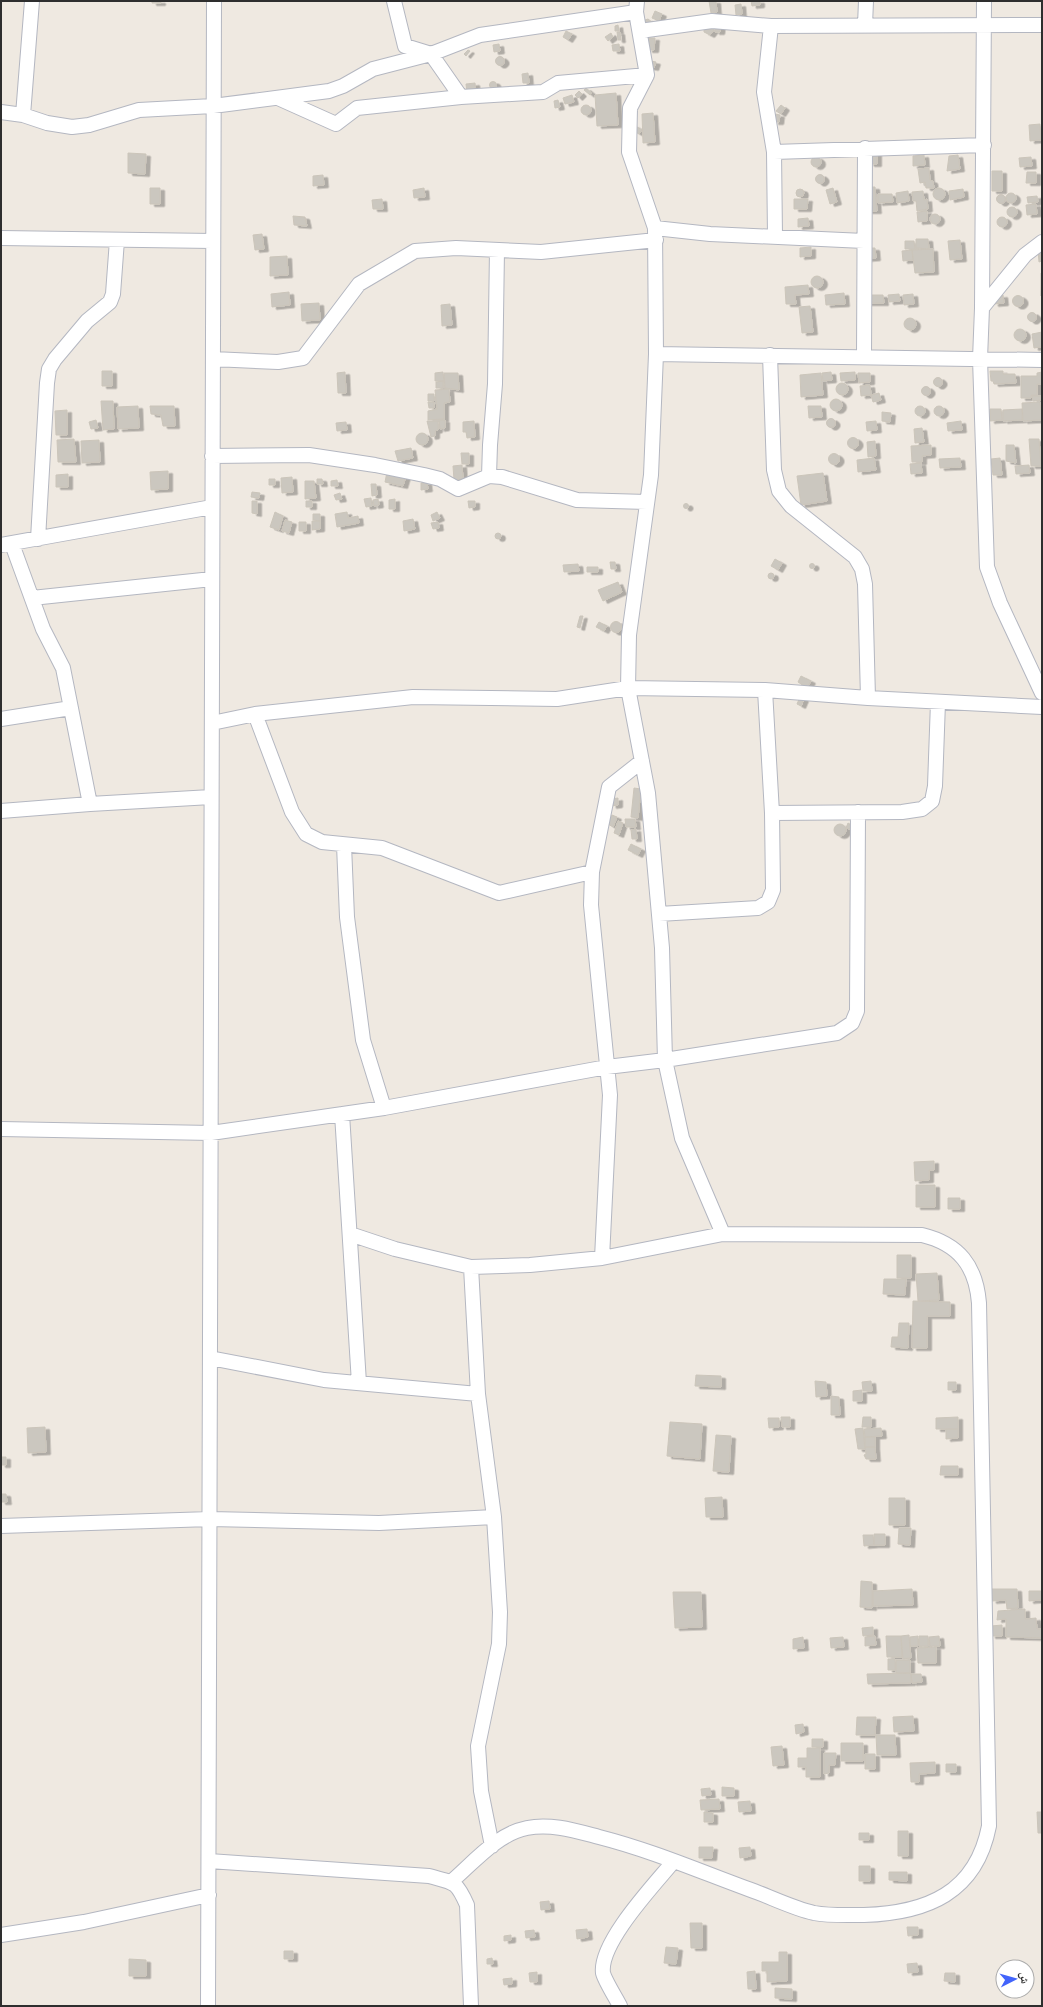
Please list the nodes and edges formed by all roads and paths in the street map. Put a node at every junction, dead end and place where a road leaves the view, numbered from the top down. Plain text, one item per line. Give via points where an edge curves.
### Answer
1 (32, 1) edge
2 (214, 1) edge
3 (394, 1) edge
4 (866, 1) edge
5 (984, 1) edge
6 (636, 7) edge
7 (865, 25) junction
8 (985, 25) junction
9 (1042, 25) edge
10 (771, 26) junction
11 (640, 31) junction
12 (431, 54) junction
13 (647, 74) junction
14 (461, 97) junction
15 (278, 98) junction
16 (213, 106) junction
17 (1, 112) edge
18 (23, 115) junction
19 (984, 145) junction
20 (865, 148) junction
21 (774, 152) junction
22 (656, 234) junction
23 (775, 236) junction
24 (1, 238) edge
25 (117, 240) junction
26 (213, 241) junction
27 (864, 241) junction
28 (1042, 242) edge
29 (497, 250) junction
30 (982, 308) junction
31 (656, 354) junction
32 (770, 355) junction
33 (864, 357) junction
34 (212, 359) junction
35 (980, 359) junction
36 (1042, 360) edge
37 (212, 456) junction
38 (489, 476) junction
39 (647, 502) junction
40 (212, 507) junction
41 (38, 539) junction
42 (6, 545) edge
43 (212, 579) junction
44 (32, 598) junction
45 (628, 688) junction
46 (765, 690) junction
47 (1042, 693) edge
48 (868, 698) junction
49 (938, 702) junction
50 (1042, 707) edge
51 (72, 708) junction
52 (255, 714) junction
53 (1, 719) edge
54 (212, 723) junction
55 (642, 761) junction
56 (211, 797) junction
57 (90, 804) junction
58 (1, 812) edge
59 (858, 812) junction
60 (772, 813) junction
61 (344, 845) junction
62 (592, 872) junction
63 (659, 914) junction
64 (665, 1060) junction
65 (607, 1067) junction
66 (384, 1108) junction
67 (342, 1114) junction
68 (1, 1130) edge
69 (211, 1133) junction
70 (350, 1234) junction
71 (723, 1234) junction
72 (602, 1258) junction
73 (471, 1267) junction
74 (210, 1358) junction
75 (359, 1383) junction
76 (478, 1394) junction
77 (494, 1517) junction
78 (210, 1519) junction
79 (1, 1526) edge
80 (492, 1846) junction
81 (209, 1861) junction
82 (673, 1862) junction
83 (452, 1881) junction
84 (209, 1895) junction
85 (1, 1935) edge
86 (208, 2006) edge
87 (471, 2006) edge
88 (620, 2006) edge

1 - 18 street
2 - 16 street
3 - 12 street via 405,46
4 - 7 street
5 - 8 street
6 - 11 street
6 - 12 street via 480,36
7 - 8 street
7 - 10 street
8 - 9 street
8 - 19 street
10 - 11 street via 712,21
10 - 21 street via 764,92
11 - 13 street
12 - 14 street
12 - 15 street via 373,70 329,91
13 - 14 street via 558,83 543,92
13 - 22 street via 630,108 629,152
14 - 15 street via 356,108 336,124
15 - 16 street
16 - 18 street via 139,110 89,125 72,127 47,123
16 - 26 street
17 - 18 street
19 - 20 street
19 - 30 street
20 - 21 street
20 - 27 street
21 - 23 street
22 - 23 street
22 - 29 street via 558,251
22 - 31 street
23 - 27 street
24 - 25 street
25 - 26 street
25 - 41 street via 113,294 110,302 87,322 55,359 50,369 47,383
26 - 34 street
27 - 33 street
28 - 30 street via 1025,255
29 - 34 street via 456,248 415,251 359,284 303,358 278,362
29 - 38 street via 495,384
30 - 35 street
31 - 32 street
31 - 39 street via 652,475
32 - 33 street
32 - 48 street via 774,470 779,491 791,506 855,557 862,569 865,584
33 - 35 street
34 - 37 street
35 - 36 street
35 - 47 street via 987,567 1000,603
37 - 38 street via 310,455 429,476 458,488
37 - 40 street
38 - 39 street via 502,477 577,500
39 - 45 street via 629,635
40 - 41 street
40 - 43 street
41 - 42 street
42 - 44 street
43 - 44 street
43 - 54 street
44 - 51 street via 43,629 63,668
45 - 46 street
45 - 52 street via 557,699 413,697
45 - 55 street
46 - 48 street
46 - 60 street
48 - 49 street
49 - 50 street
49 - 59 street via 932,801 922,809 902,812
51 - 53 street
51 - 57 street
52 - 54 street
52 - 61 street via 292,812 306,834 322,842
54 - 56 street
55 - 62 street via 609,788
55 - 63 street via 648,793
56 - 57 street
56 - 69 street
57 - 58 street
59 - 60 street
59 - 64 street via 857,1011 852,1023 838,1033
60 - 63 street via 773,890 768,902 758,908
61 - 62 street via 382,848 499,893
61 - 66 street via 347,917 364,1040
62 - 65 street via 591,905
63 - 64 street
64 - 65 street
64 - 71 street via 682,1138
65 - 66 street
65 - 72 street via 610,1095
66 - 67 street
67 - 69 street
67 - 70 street
68 - 69 street
69 - 74 street
70 - 73 street via 396,1249
70 - 75 street
71 - 72 street
71 - 82 street via 922,1235 948,1244 968,1264 974,1276 979,1303 989,1826 981,1856 968,1876 952,1892 924,1906 874,1915 814,1913
72 - 73 street via 530,1265
73 - 76 street
74 - 75 street via 324,1380
74 - 78 street
75 - 76 street
76 - 77 street
77 - 78 street via 379,1523
77 - 80 street via 500,1605 499,1644 478,1746 481,1791
78 - 79 street
78 - 81 street
80 - 82 street via 507,1835 526,1828 550,1826 604,1838
80 - 83 street
81 - 83 street via 429,1876
81 - 84 street
82 - 88 street via 632,1912 606,1953 603,1973
83 - 87 street via 461,1891 467,1905
84 - 85 street via 84,1922
84 - 86 street

